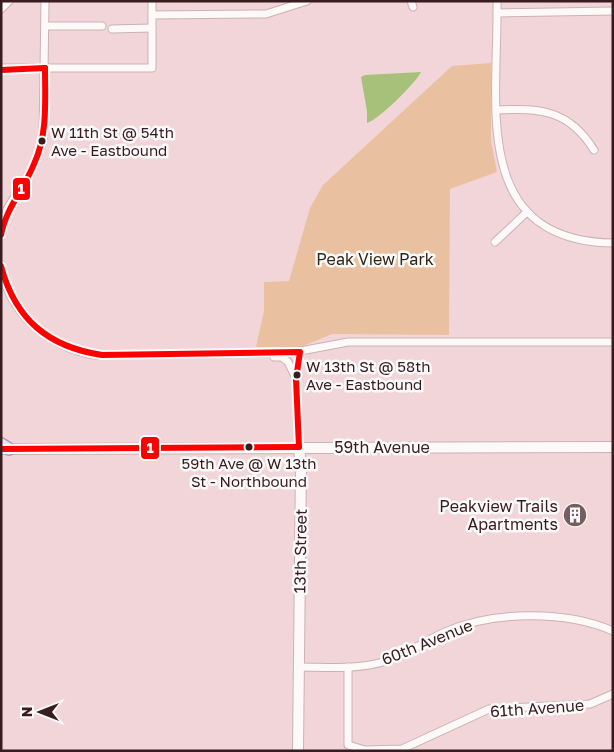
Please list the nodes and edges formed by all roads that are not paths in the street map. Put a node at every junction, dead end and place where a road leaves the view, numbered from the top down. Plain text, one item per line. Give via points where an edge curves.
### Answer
1 (9, 1) edge
2 (45, 1) edge
3 (152, 1) edge
4 (306, 1) edge
5 (497, 1) edge
6 (1, 9) edge
7 (613, 12) edge
8 (497, 13) junction
9 (152, 15) junction
10 (46, 26) junction
11 (102, 26) dead end
12 (152, 28) junction
13 (112, 29) dead end
14 (45, 68) junction
15 (3, 69) edge
16 (497, 110) junction
17 (594, 150) dead end
18 (527, 212) junction
19 (1, 236) edge
20 (495, 242) dead end
21 (613, 243) edge
22 (1, 265) edge
23 (613, 342) edge
24 (300, 352) junction
25 (252, 354) junction
26 (296, 380) junction
27 (4, 447) edge
28 (613, 447) edge
29 (299, 448) junction
30 (613, 631) edge
31 (299, 667) junction
32 (348, 667) junction
33 (613, 694) edge
34 (298, 751) edge

1 - 6 street
2 - 10 street
3 - 9 street
4 - 9 street via 266,14
5 - 8 street
7 - 8 street
8 - 16 street
9 - 12 street
10 - 11 street
10 - 14 street
12 - 13 street
12 - 14 street via 152,68
14 - 15 street
14 - 19 street via 40,150 34,166 7,209
16 - 17 street via 531,109 561,117 586,136
16 - 18 street via 502,169 511,190
18 - 20 street
18 - 21 street via 561,234 582,241
22 - 25 street via 9,290 30,323 50,339 77,351 102,355
23 - 24 street via 348,342
24 - 25 street
24 - 26 street, 13th Street
25 - 26 street via 282,357 288,362
26 - 29 street, 13th Street
27 - 29 main road, 59th Avenue
28 - 29 main road, 59th Avenue
29 - 31 main road, 13th Street
30 - 32 street, 60th Avenue via 596,623 562,617 494,618 445,632 414,650 385,661
31 - 32 street, 60th Avenue
31 - 34 main road, 13th Street
32 - 33 street, 61th Avenue via 348,745 364,750 402,749 489,709 590,704

